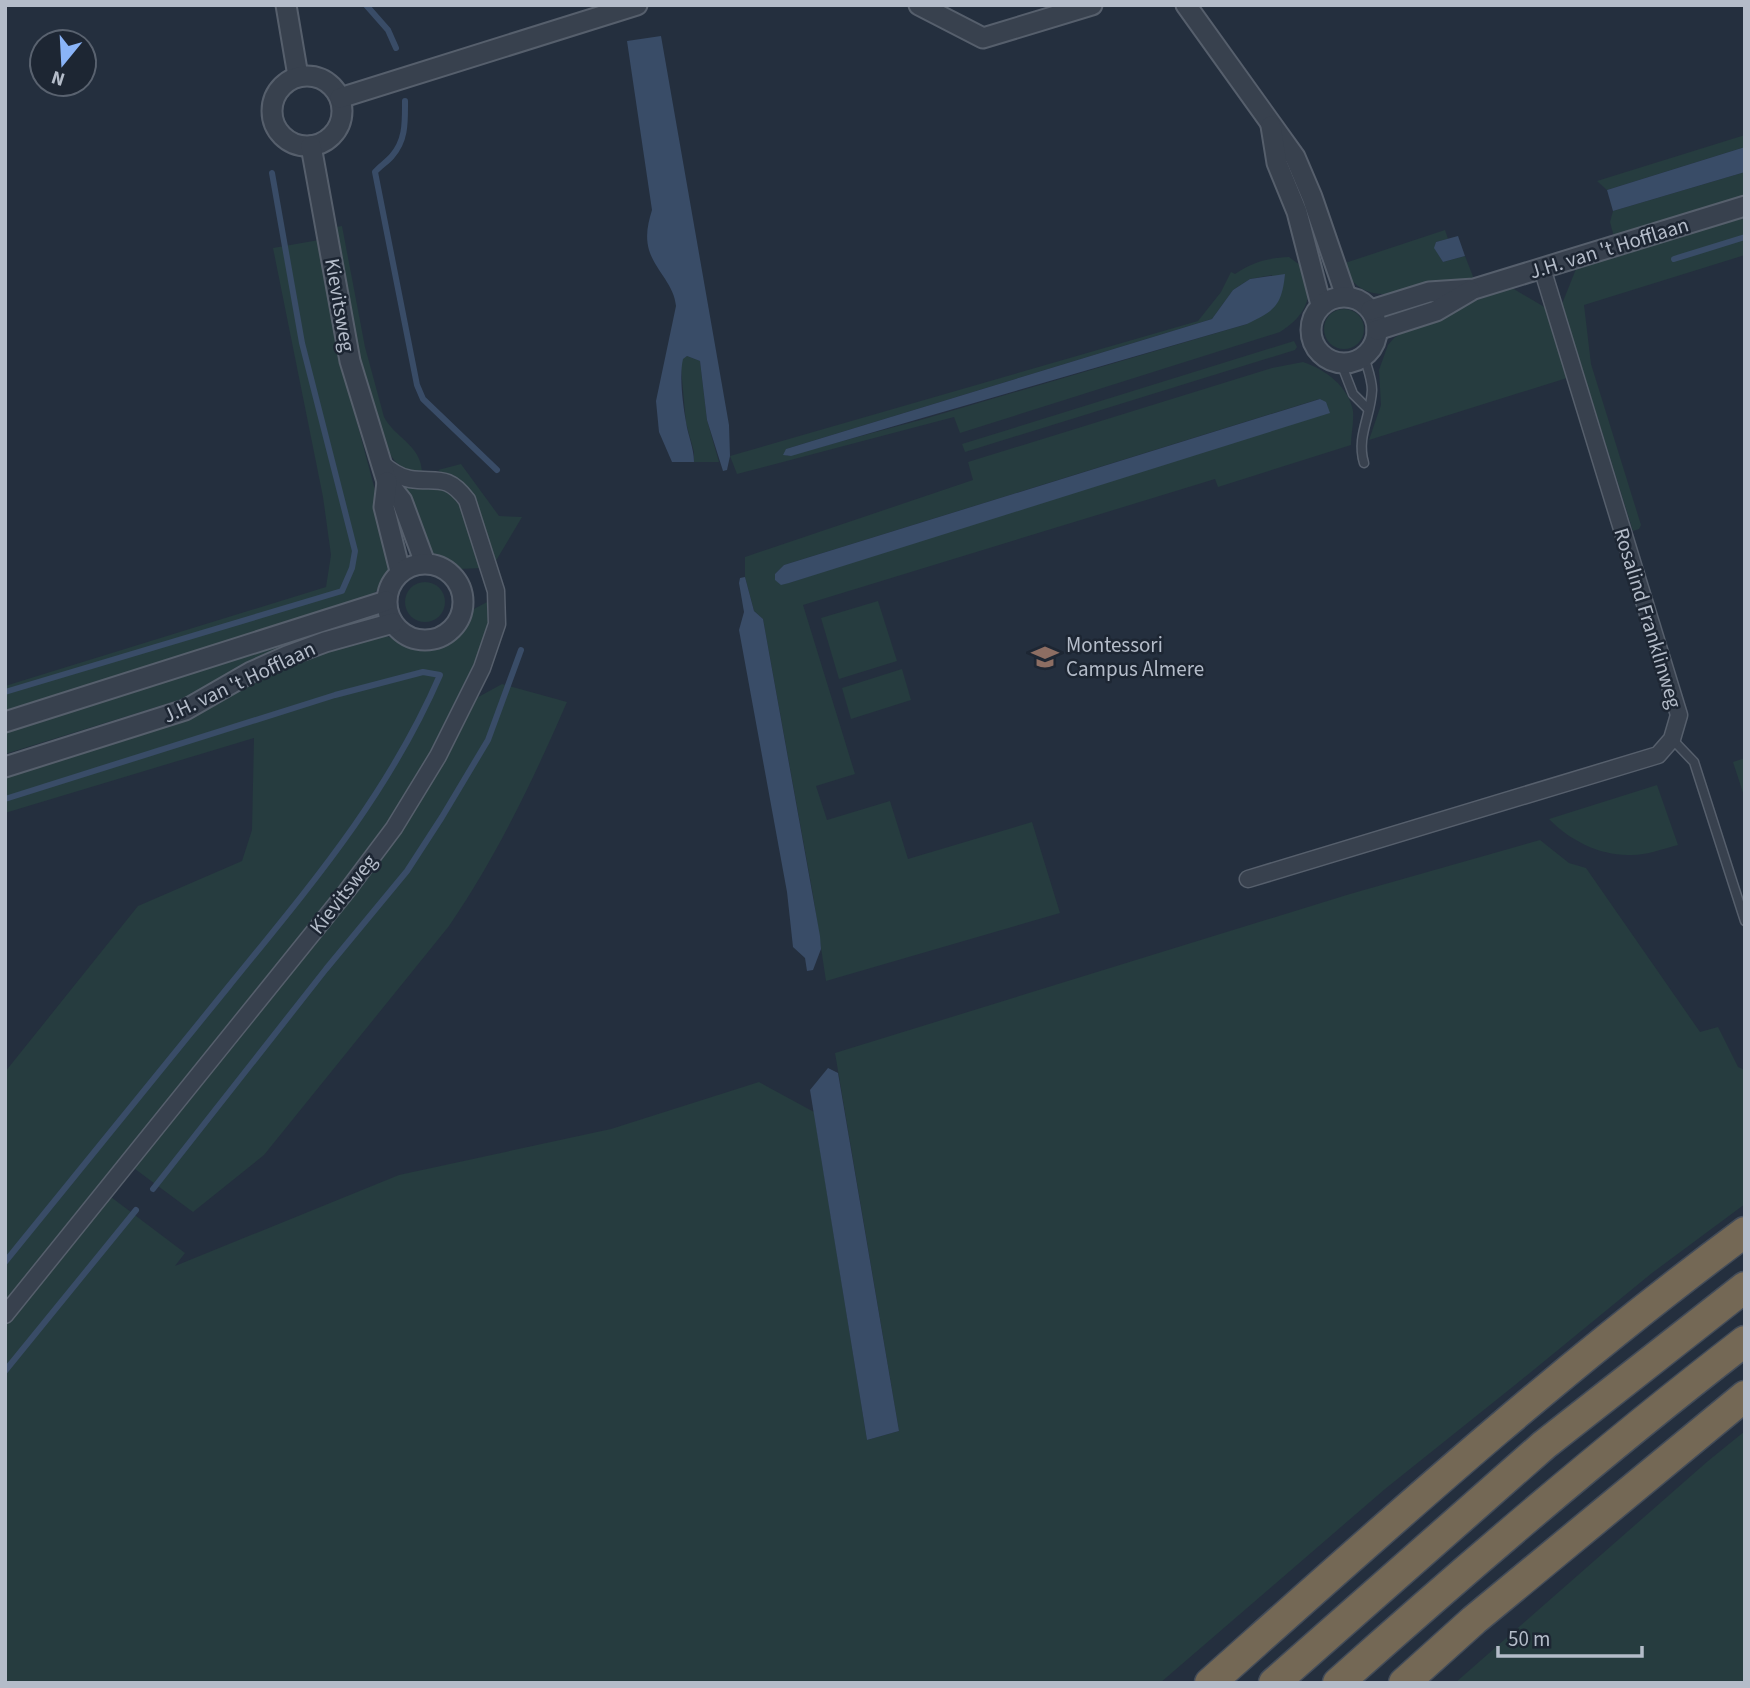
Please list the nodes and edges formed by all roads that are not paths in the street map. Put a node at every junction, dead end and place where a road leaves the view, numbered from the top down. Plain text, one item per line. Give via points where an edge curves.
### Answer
1 (286, 5) edge
2 (637, 5) edge
3 (919, 5) edge
4 (1092, 5) edge
5 (1186, 5) edge
6 (298, 76) junction
7 (340, 98) junction
8 (1270, 121) junction
9 (311, 146) junction
10 (1745, 206) edge
11 (1542, 268) junction
12 (1474, 289) junction
13 (1346, 296) junction
14 (1321, 304) junction
15 (1371, 310) junction
16 (1377, 330) junction
17 (1364, 356) junction
18 (1341, 363) junction
19 (1368, 409) junction
20 (380, 462) junction
21 (1364, 463) dead end
22 (387, 482) junction
23 (425, 563) junction
24 (400, 571) junction
25 (386, 601) junction
26 (393, 623) junction
27 (5, 722) edge
28 (1672, 739) junction
29 (5, 767) edge
30 (1248, 879) dead end
31 (1745, 921) edge
32 (1745, 1232) edge
33 (1745, 1287) edge
34 (5, 1315) edge
35 (1745, 1340) edge
36 (1745, 1396) edge
37 (1210, 1683) edge
38 (1274, 1683) edge
39 (1338, 1683) edge
40 (1404, 1683) edge

1 - 6 street
2 - 7 street
3 - 4 street via 983,37
5 - 8 street
6 - 7 street via 318,77
6 - 9 street via 275,96 272,117 290,142
7 - 9 street via 338,129
8 - 13 street via 1300,167
8 - 14 street via 1277,163 1297,212
9 - 20 street, Kievitsweg via 350,362
10 - 11 street, J.H. van 't Hofflaan
11 - 12 street, J.H. van 't Hofflaan
11 - 28 street, Rosalind Franklinweg via 1679,715
12 - 15 street, J.H. van 't Hofflaan via 1429,292
12 - 16 street, J.H. van 't Hofflaan via 1436,311
13 - 14 street
13 - 15 street
14 - 18 street via 1310,327 1312,342 1323,356
15 - 16 street
16 - 17 street via 1374,344
17 - 18 street
17 - 19 lane via 1372,386
18 - 19 lane via 1353,394
19 - 21 lane via 1360,450
20 - 22 street, Kievitsweg
20 - 34 street, Kievitsweg via 405,478 444,482 467,500 498,607 482,668 438,756 394,828
22 - 23 street, Kievitsweg via 402,501
22 - 24 street, Kievitsweg via 384,507
23 - 24 street
23 - 26 street via 446,569 456,580 463,603 459,620 447,633 431,640 406,635
24 - 25 street via 390,584
25 - 26 street
25 - 27 street, J.H. van 't Hofflaan
26 - 29 street, J.H. van 't Hofflaan via 325,642 251,671 185,710
28 - 30 street, Rosalind Franklinweg via 1658,755
28 - 31 lane via 1694,762
32 - 37 highway via 1665,1291 1423,1493
33 - 38 highway via 1544,1445
35 - 39 highway via 1429,1601
36 - 40 highway

